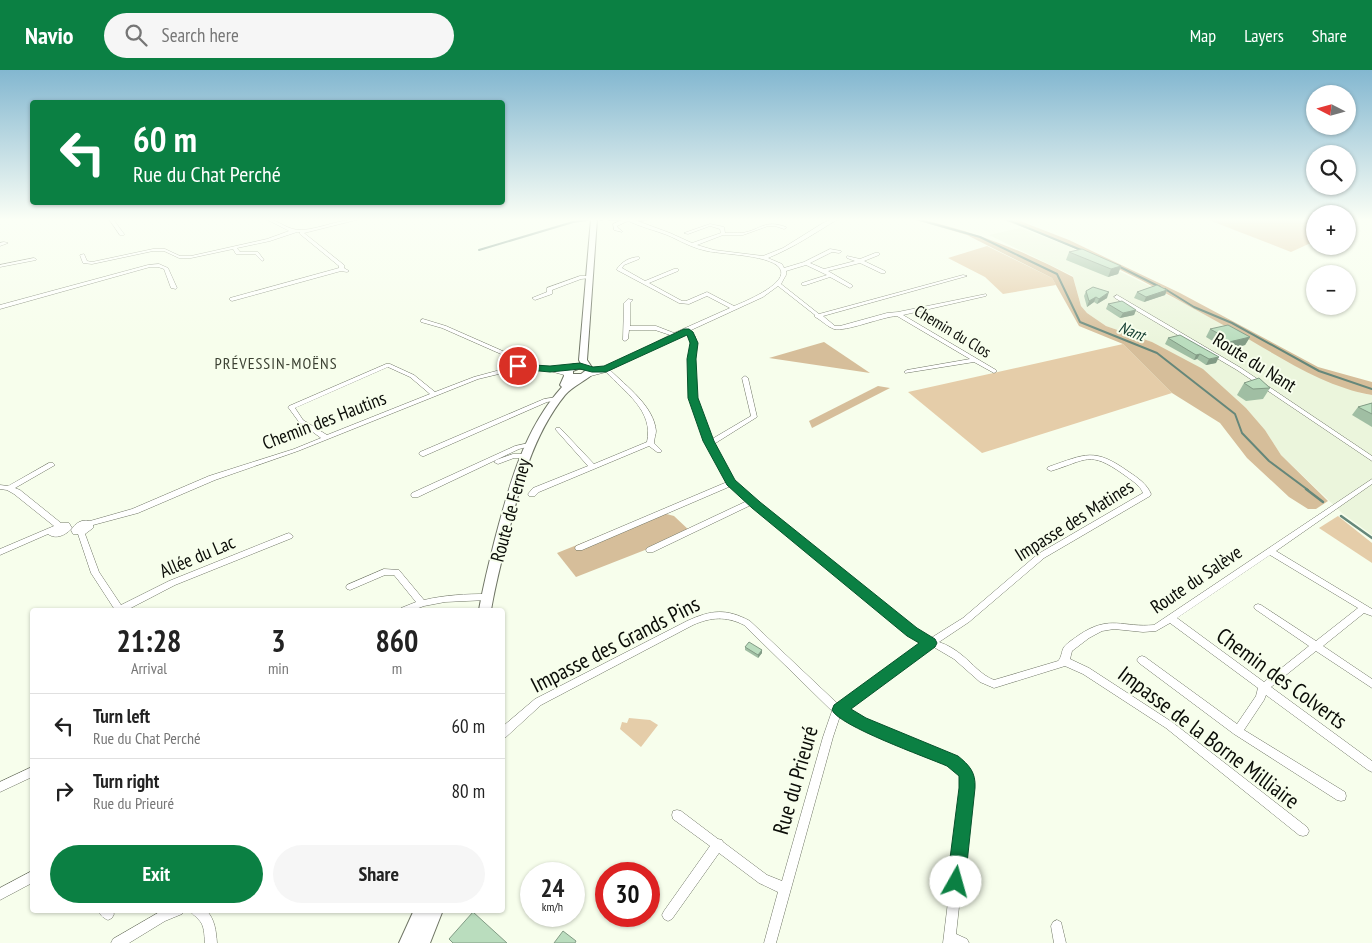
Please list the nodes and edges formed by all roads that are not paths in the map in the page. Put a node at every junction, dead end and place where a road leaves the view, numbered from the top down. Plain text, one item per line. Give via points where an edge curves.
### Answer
1 (22, 260) edge
2 (36, 260) edge
3 (84, 260) edge
4 (108, 260) edge
5 (335, 260) edge
6 (591, 260) edge
7 (633, 260) edge
8 (767, 260) edge
9 (813, 260) edge
10 (855, 260) edge
11 (865, 260) edge
12 (860, 262) junction
13 (806, 263) junction
14 (38, 264) dead end
15 (0, 266) edge
16 (341, 269) junction
17 (676, 270) dead end
18 (783, 270) junction
19 (347, 271) dead end
20 (824, 271) junction
21 (883, 272) dead end
22 (831, 275) junction
23 (965, 276) dead end
24 (590, 277) junction
25 (646, 282) junction
26 (778, 284) junction
27 (804, 284) dead end
28 (850, 286) dead end
29 (174, 288) dead end
30 (984, 295) dead end
31 (1117, 297) dead end
32 (535, 298) dead end
33 (232, 299) dead end
34 (630, 300) dead end
35 (1, 305) edge
36 (734, 308) junction
37 (898, 314) junction
38 (816, 316) junction
39 (423, 321) dead end
40 (627, 328) junction
41 (686, 331) junction
42 (676, 336) junction
43 (625, 339) dead end
44 (975, 360) junction
45 (518, 366) junction
46 (606, 369) junction
47 (579, 370) junction
48 (994, 371) dead end
49 (907, 372) dead end
50 (745, 378) dead end
51 (434, 394) junction
52 (560, 394) junction
53 (558, 428) dead end
54 (326, 438) junction
55 (650, 443) junction
56 (710, 443) junction
57 (526, 451) junction
58 (659, 451) dead end
59 (422, 454) dead end
60 (1372, 459) edge
61 (51, 465) dead end
62 (594, 467) junction
63 (1051, 469) dead end
64 (1372, 481) edge
65 (732, 483) junction
66 (0, 487) edge
67 (9, 488) junction
68 (532, 494) dead end
69 (415, 495) dead end
70 (424, 496) dead end
71 (752, 502) junction
72 (83, 529) junction
73 (59, 530) junction
74 (289, 536) dead end
75 (579, 548) dead end
76 (650, 550) dead end
77 (1270, 550) junction
78 (0, 552) edge
79 (350, 587) dead end
80 (487, 597) junction
81 (422, 603) junction
82 (1258, 607) dead end
83 (119, 608) edge
84 (124, 608) edge
85 (409, 608) edge
86 (485, 608) edge
87 (1368, 610) edge
88 (1170, 619) junction
89 (930, 643) junction
90 (1315, 646) junction
91 (1142, 660) dead end
92 (1064, 661) junction
93 (1372, 684) edge
94 (1264, 688) junction
95 (839, 710) junction
96 (505, 731) edge
97 (1238, 731) junction
98 (1372, 767) edge
99 (30, 773) edge
100 (0, 787) edge
101 (1341, 796) dead end
102 (677, 815) dead end
103 (1303, 831) dead end
104 (718, 844) junction
105 (30, 878) edge
106 (785, 889) junction
107 (0, 894) edge
108 (171, 913) edge
109 (203, 913) edge
110 (422, 913) edge
111 (433, 913) edge
112 (668, 915) dead end
113 (1057, 926) dead end
114 (949, 941) edge
115 (117, 943) edge
116 (211, 943) edge
117 (408, 943) edge
118 (421, 943) edge
119 (770, 943) edge
120 (963, 943) edge
121 (1060, 943) edge

1 - 15 street
2 - 14 street
3 - 4 street via 92,263
5 - 16 street
6 - 24 main road
7 - 25 street via 619,269
8 - 18 street
9 - 13 street
10 - 12 street
11 - 12 street
12 - 20 street
12 - 21 street
13 - 18 street
13 - 20 street
16 - 19 street
16 - 33 street
17 - 25 street
18 - 26 street
20 - 22 street
22 - 27 street
22 - 28 street
23 - 38 street, Chemin du Clos
24 - 32 street via 549,289 550,293
24 - 47 main road
25 - 36 street via 680,302 707,294
26 - 36 street
26 - 38 street, Chemin du Clos
29 - 35 street via 166,268 159,265
30 - 37 street, Chemin du Clos
31 - 60 street, Route du Nant via 1232,365
34 - 40 street via 627,303
36 - 41 street
37 - 38 street, Chemin du Clos via 836,328
37 - 44 street, Chemin du Clos
39 - 45 street via 512,357
40 - 42 street via 656,328
40 - 43 street
41 - 42 street
41 - 56 street via 694,343 693,398
42 - 46 street
44 - 48 street, Chemin du Clos
44 - 49 street
45 - 47 street, Chemin des Hautins
45 - 51 street, Chemin des Hautins
46 - 47 street via 600,373
46 - 55 street via 639,401 651,424
47 - 52 main road, Route de Ferney
50 - 56 street via 754,417
51 - 54 street, Chemin des Hautins
51 - 54 street via 412,376 388,365 290,408 301,421
52 - 57 main road, Route de Ferney
52 - 59 street
53 - 62 street
54 - 72 street, Chemin des Hautins via 212,478
55 - 58 street
55 - 62 street
56 - 65 street
57 - 69 street via 517,447
57 - 70 street
57 - 80 main road, Route de Ferney via 514,486
61 - 67 street
62 - 68 street
63 - 89 street, Impasse des Matines via 1084,457 1104,458 1141,484 1147,494 1041,556 966,620
64 - 77 street, Route du Salève
65 - 71 street
65 - 75 street
66 - 67 street
67 - 73 street
71 - 76 street
71 - 89 street via 912,632
72 - 73 street, Chemin des Hautins
72 - 83 street via 95,573
73 - 78 street, Chemin des Hautins
74 - 84 street, Allée du Lac via 172,583
77 - 87 street
77 - 88 street, Route du Salève
79 - 81 street via 384,572 396,572
80 - 81 street
80 - 86 main road, Route de Ferney
81 - 85 street
82 - 90 street
87 - 90 street
88 - 92 street, Route du Salève via 1149,629 1104,626 1068,649
88 - 94 street, Chemin des Colverts
89 - 92 street, Route du Salève via 948,650 980,677 994,684 1054,667
89 - 95 street, Rue du Prieuré
90 - 93 street
90 - 94 street
91 - 97 street
92 - 103 street, Impasse de la Borne Milliaire via 1086,671 1169,725
94 - 97 street
94 - 98 street, Chemin des Colverts
95 - 96 street, Impasse des Grands Pins via 747,623 735,616 720,614 705,615 538,702
95 - 106 street, Rue du Prieuré via 828,737
95 - 114 street, Impasse des Grands Pins via 861,723 952,761 965,772 968,779
97 - 101 street
99 - 100 street
102 - 104 street
104 - 106 street via 763,879
104 - 112 street
105 - 107 street
106 - 119 street, Rue du Prieuré
108 - 115 street
109 - 116 street via 208,920
110 - 117 main road
111 - 118 main road
113 - 121 street
114 - 120 street

